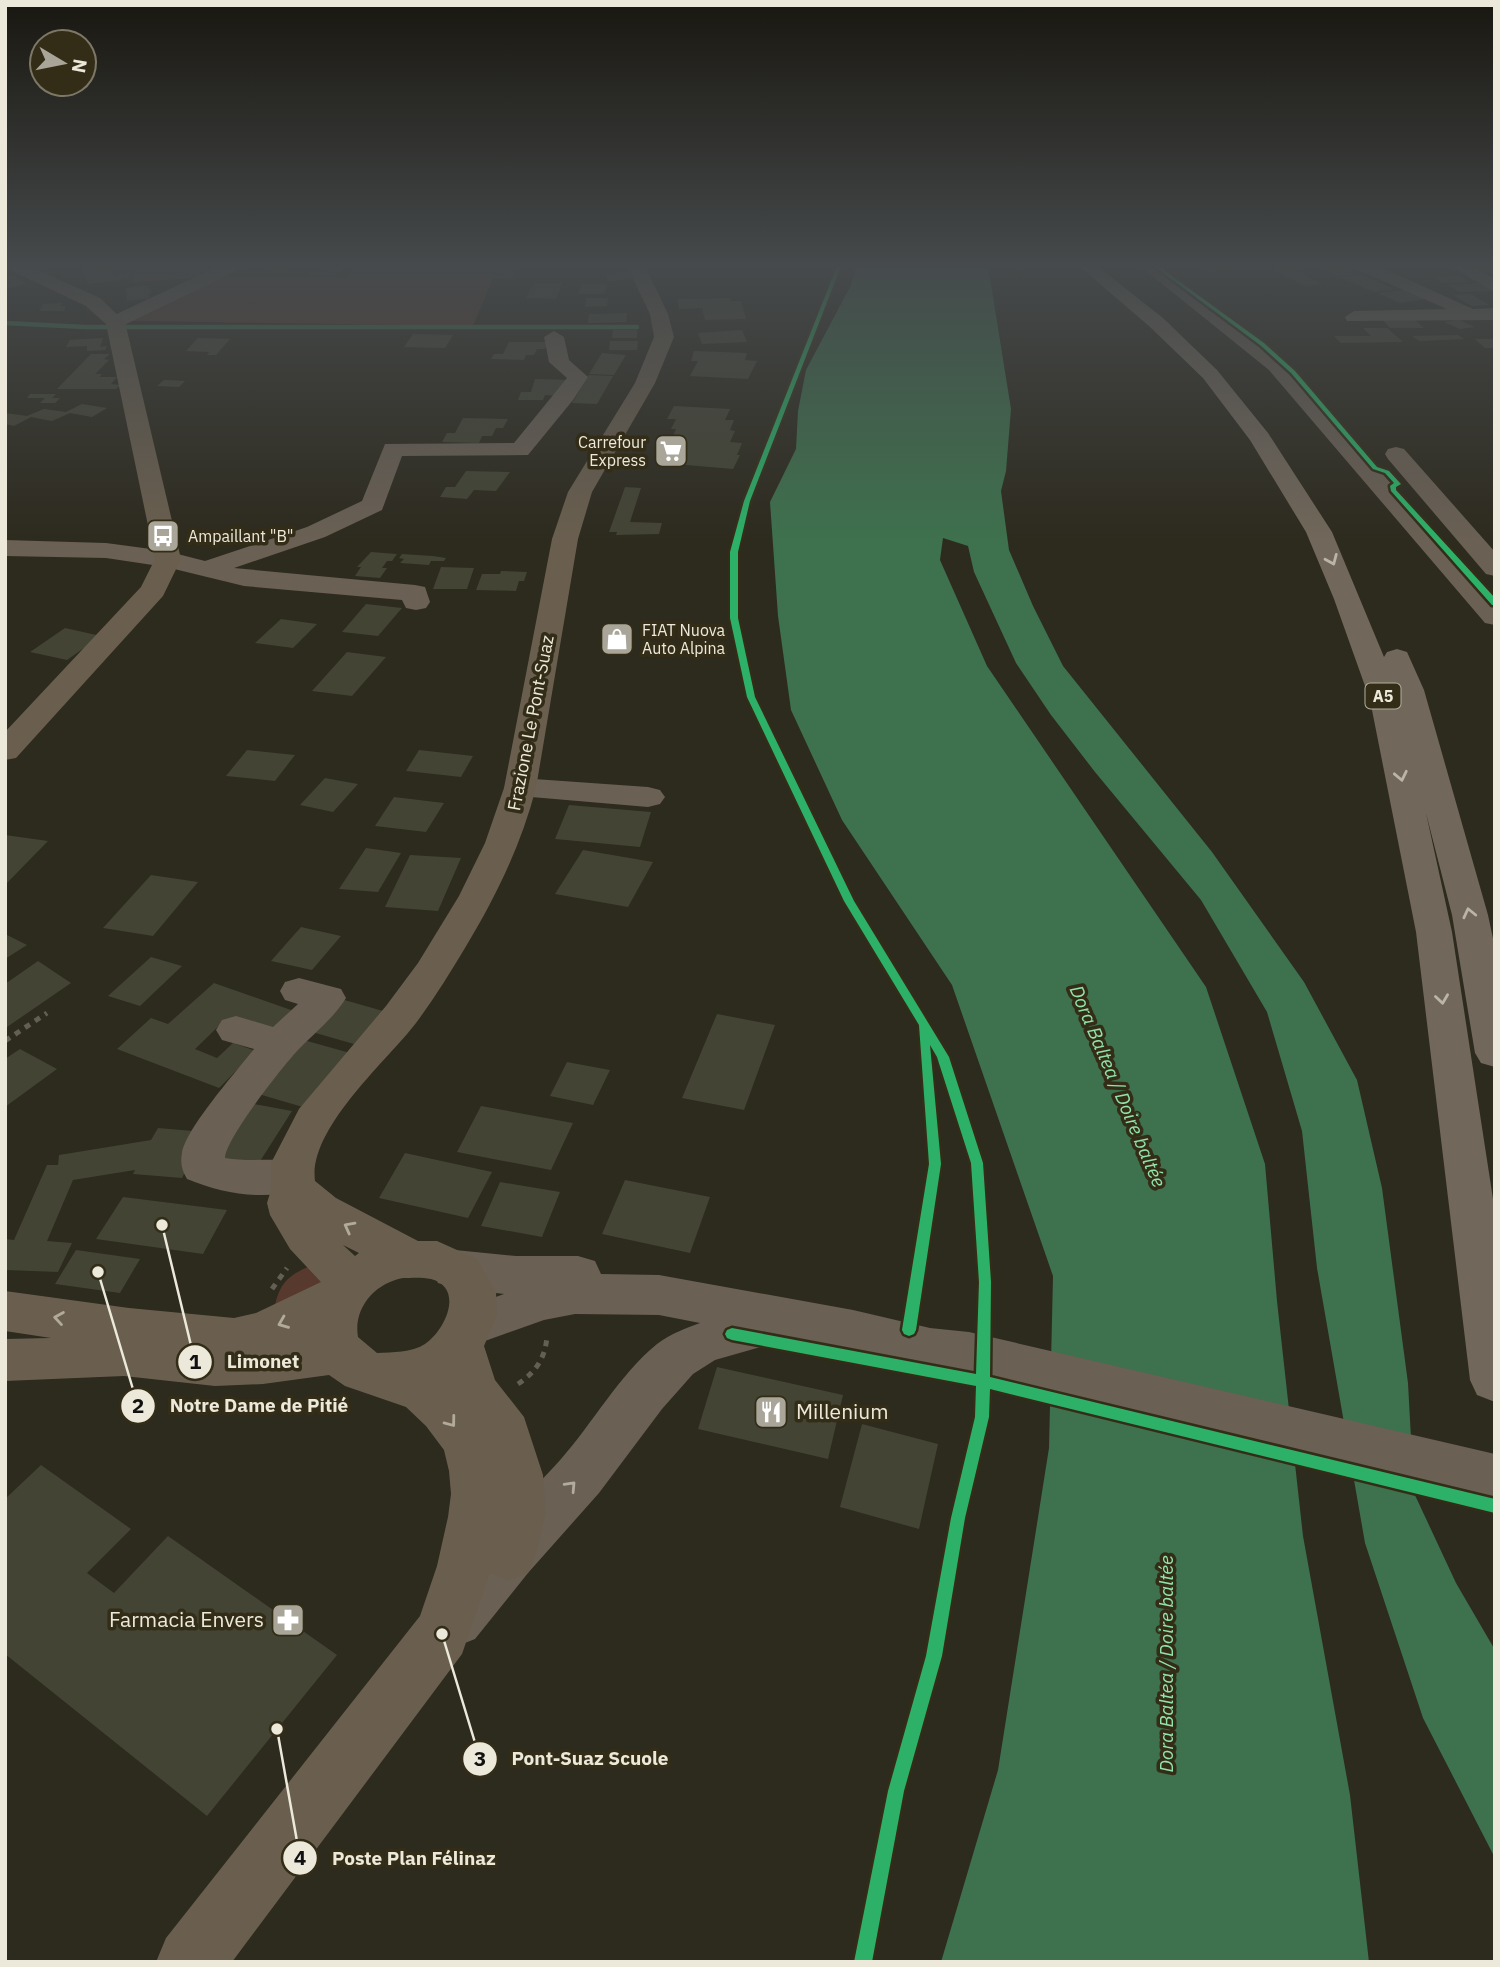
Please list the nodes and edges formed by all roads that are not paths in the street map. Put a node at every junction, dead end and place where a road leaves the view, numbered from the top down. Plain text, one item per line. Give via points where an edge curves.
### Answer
1 (123, 358) edge
2 (558, 358) edge
3 (655, 358) edge
4 (1193, 358) edge
5 (1214, 358) edge
6 (1266, 358) edge
7 (1396, 454) dead end
8 (5, 548) edge
9 (168, 559) junction
10 (1495, 568) edge
11 (204, 570) junction
12 (416, 602) dead end
13 (1493, 615) edge
14 (5, 751) edge
15 (520, 788) junction
16 (648, 797) dead end
17 (299, 990) dead end
18 (236, 1030) dead end
19 (281, 1044) junction
20 (1495, 1053) edge
21 (292, 1182) junction
22 (409, 1258) junction
23 (454, 1269) junction
24 (348, 1288) junction
25 (5, 1311) edge
26 (792, 1320) junction
27 (465, 1336) junction
28 (980, 1356) junction
29 (5, 1360) edge
30 (357, 1363) junction
31 (1495, 1380) edge
32 (1495, 1478) edge
33 (508, 1554) junction
34 (442, 1634) junction
35 (190, 1962) edge

1 - 9 main road
2 - 11 street via 578,377 520,450 393,449 373,505 316,532
3 - 15 main road, Frazione Le Pont-Suaz via 580,492 565,539
4 -> 31 highway, A5 via 1259,438 1320,531 1385,700 1433,932
20 -> 5 highway, A5 via 1470,915 1409,690 1373,594 1340,527 1282,435
6 - 13 street
7 - 10 street
8 - 9 street via 54,545
9 - 11 street
9 - 14 main road via 153,590
11 - 12 street via 243,578 415,593
15 - 16 street
15 - 21 main road, Frazione Le Pont-Suaz via 512,820 486,879 452,939 412,999 320,1112 299,1148
17 - 19 street via 327,998
18 - 19 street
19 - 21 street via 226,1114 204,1150 203,1167 217,1173
22 -> 21 main road via 320,1211
21 - 24 main road via 289,1204 297,1226
22 - 23 main road via 433,1260
22 - 24 main road via 376,1265
23 - 27 main road via 474,1294 475,1310
23 - 28 street via 540,1279 603,1273 893,1326 941,1337
24 -> 25 main road via 302,1315 234,1339
24 - 30 main road via 334,1313 332,1333
26 - 27 street via 659,1296 575,1294 542,1301
26 - 28 street
33 -> 26 street via 580,1476 675,1359 702,1343
27 - 30 main road via 446,1358 412,1374
27 - 33 main road via 474,1391 506,1433 517,1475 519,1513
28 - 32 street
29 - 30 main road via 124,1355 215,1365
30 -> 34 main road via 423,1390 469,1447 479,1478 474,1525
33 - 34 street
34 - 35 main road

